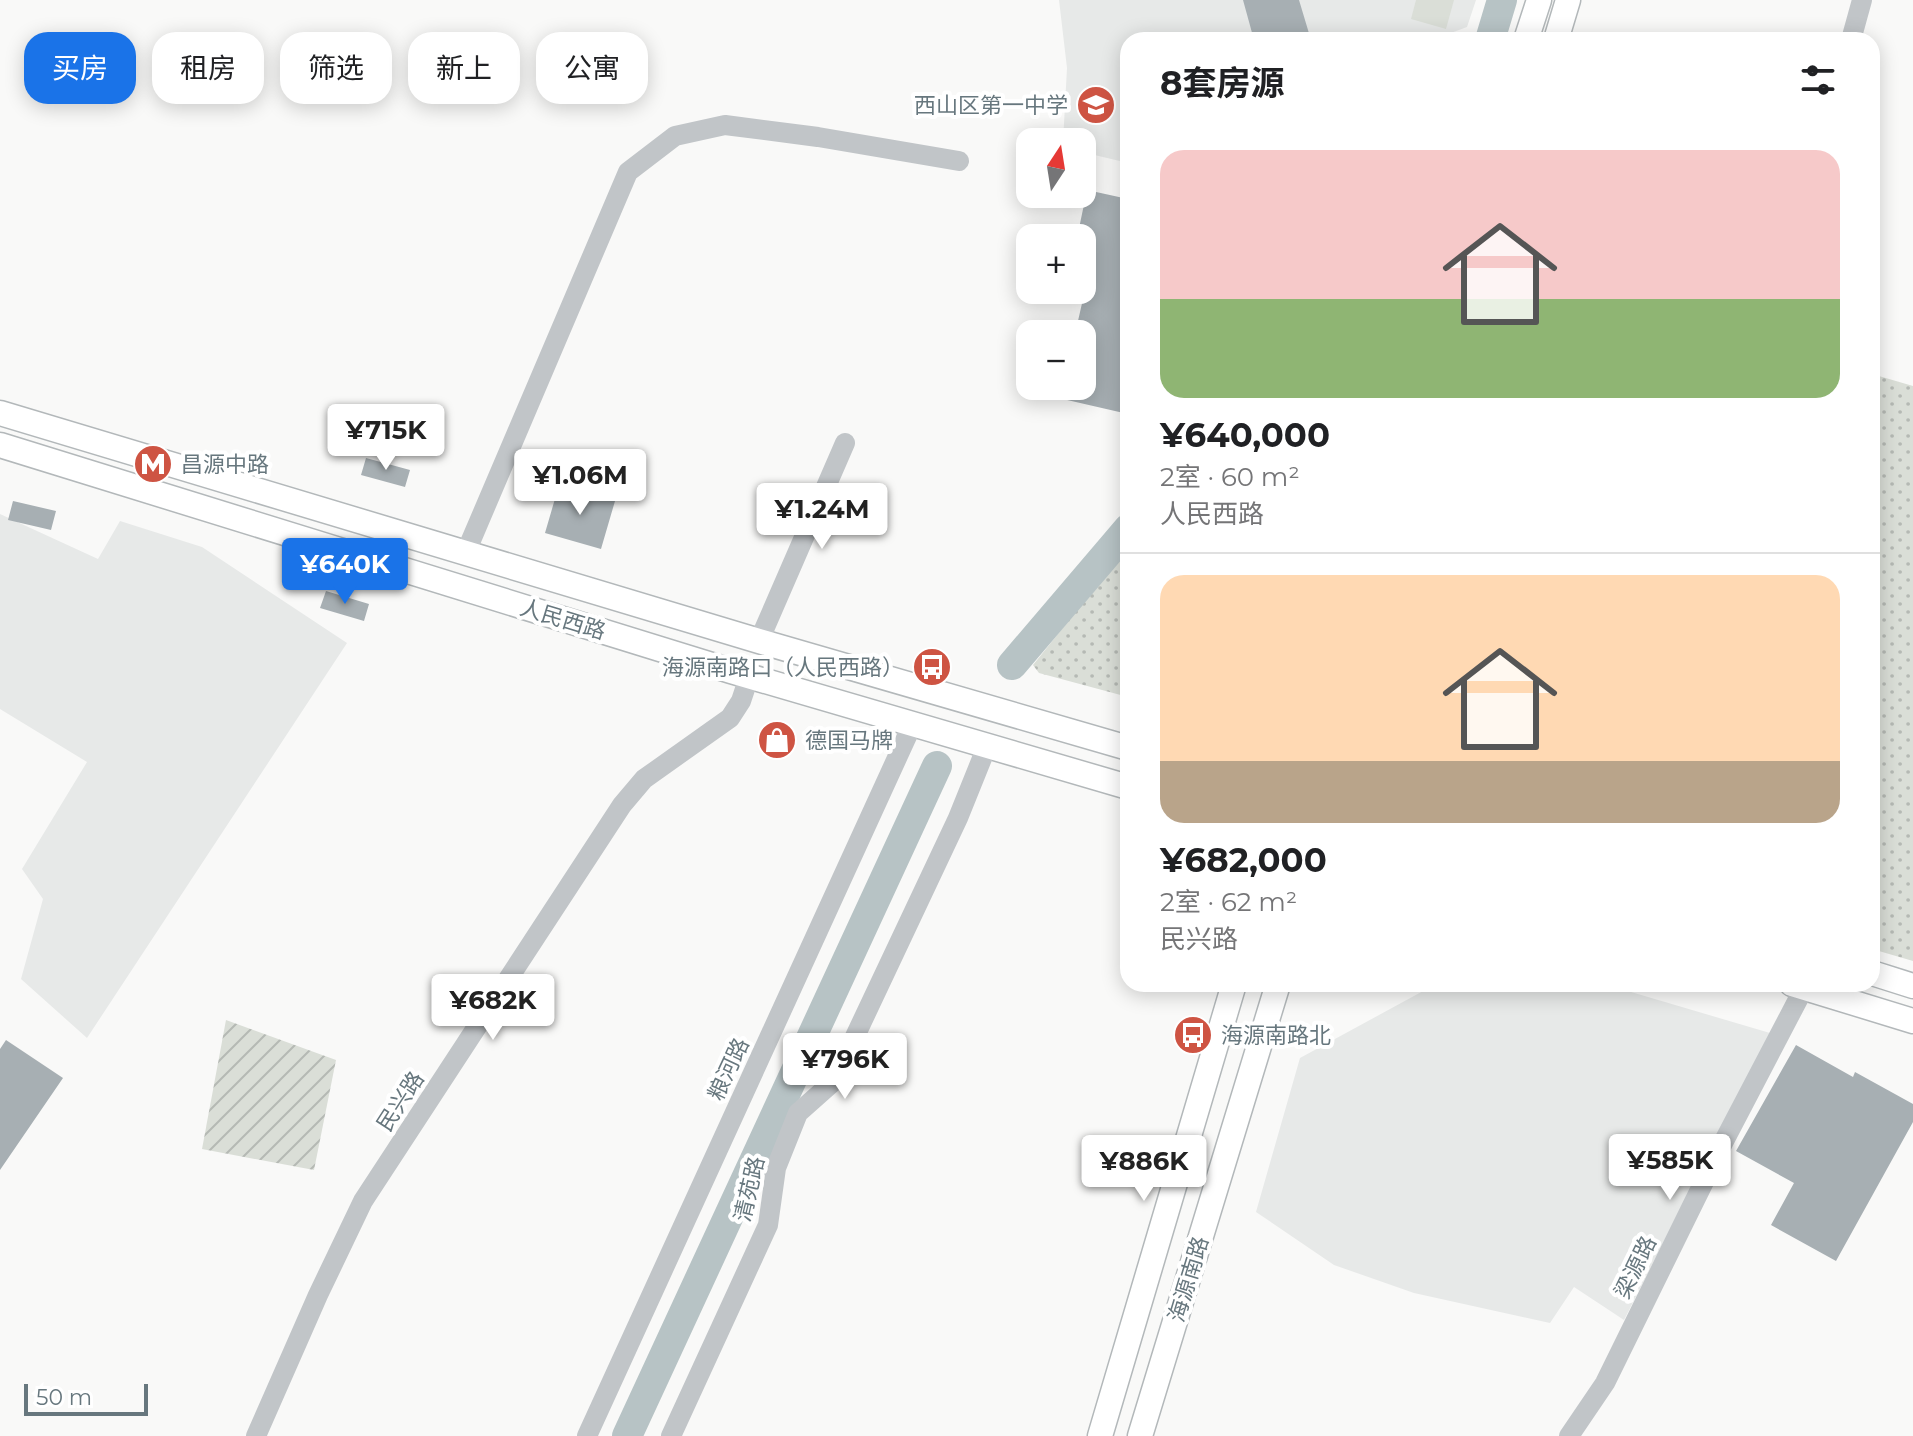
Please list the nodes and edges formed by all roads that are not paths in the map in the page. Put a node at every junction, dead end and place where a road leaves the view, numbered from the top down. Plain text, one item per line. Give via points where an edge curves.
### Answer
1 (1539, 0) edge
2 (1568, 0) edge
3 (1862, 0) edge
4 (1529, 32) edge
5 (1558, 32) edge
6 (1853, 32) edge
7 (959, 161) dead end
8 (0, 413) edge
9 (845, 443) dead end
10 (0, 445) edge
11 (466, 552) junction
12 (759, 641) junction
13 (749, 677) junction
14 (913, 723) junction
15 (987, 746) junction
16 (1120, 746) edge
17 (1120, 785) edge
18 (1880, 976) edge
19 (1913, 986) edge
20 (1232, 992) edge
21 (1276, 992) edge
22 (1795, 992) edge
23 (1818, 992) edge
24 (1913, 1021) edge
25 (256, 1436) edge
26 (587, 1436) edge
27 (671, 1436) edge
28 (1100, 1436) edge
29 (1140, 1436) edge
30 (1569, 1436) edge

1 - 4 main road
2 - 5 main road
3 - 6 street
7 - 11 street via 725,125 675,136 628,172
8 - 11 main road, 人民西路
9 - 12 street
10 - 13 main road, 人民西路
11 - 12 main road, 人民西路
12 - 16 main road, 人民西路
13 - 14 main road, 人民西路
13 - 25 street, 民兴路 via 730,718 644,779 622,805 363,1201
14 - 15 main road, 人民西路
14 - 26 street, 粮河路
15 - 17 main road, 人民西路
15 - 27 street, 清苑路 via 834,1081 798,1113 776,1168 768,1225
18 - 19 main road
20 - 28 main road, 海源南路
21 - 29 main road, 海源南路
22 - 30 street, 梁源路 via 1605,1383
23 - 24 main road

